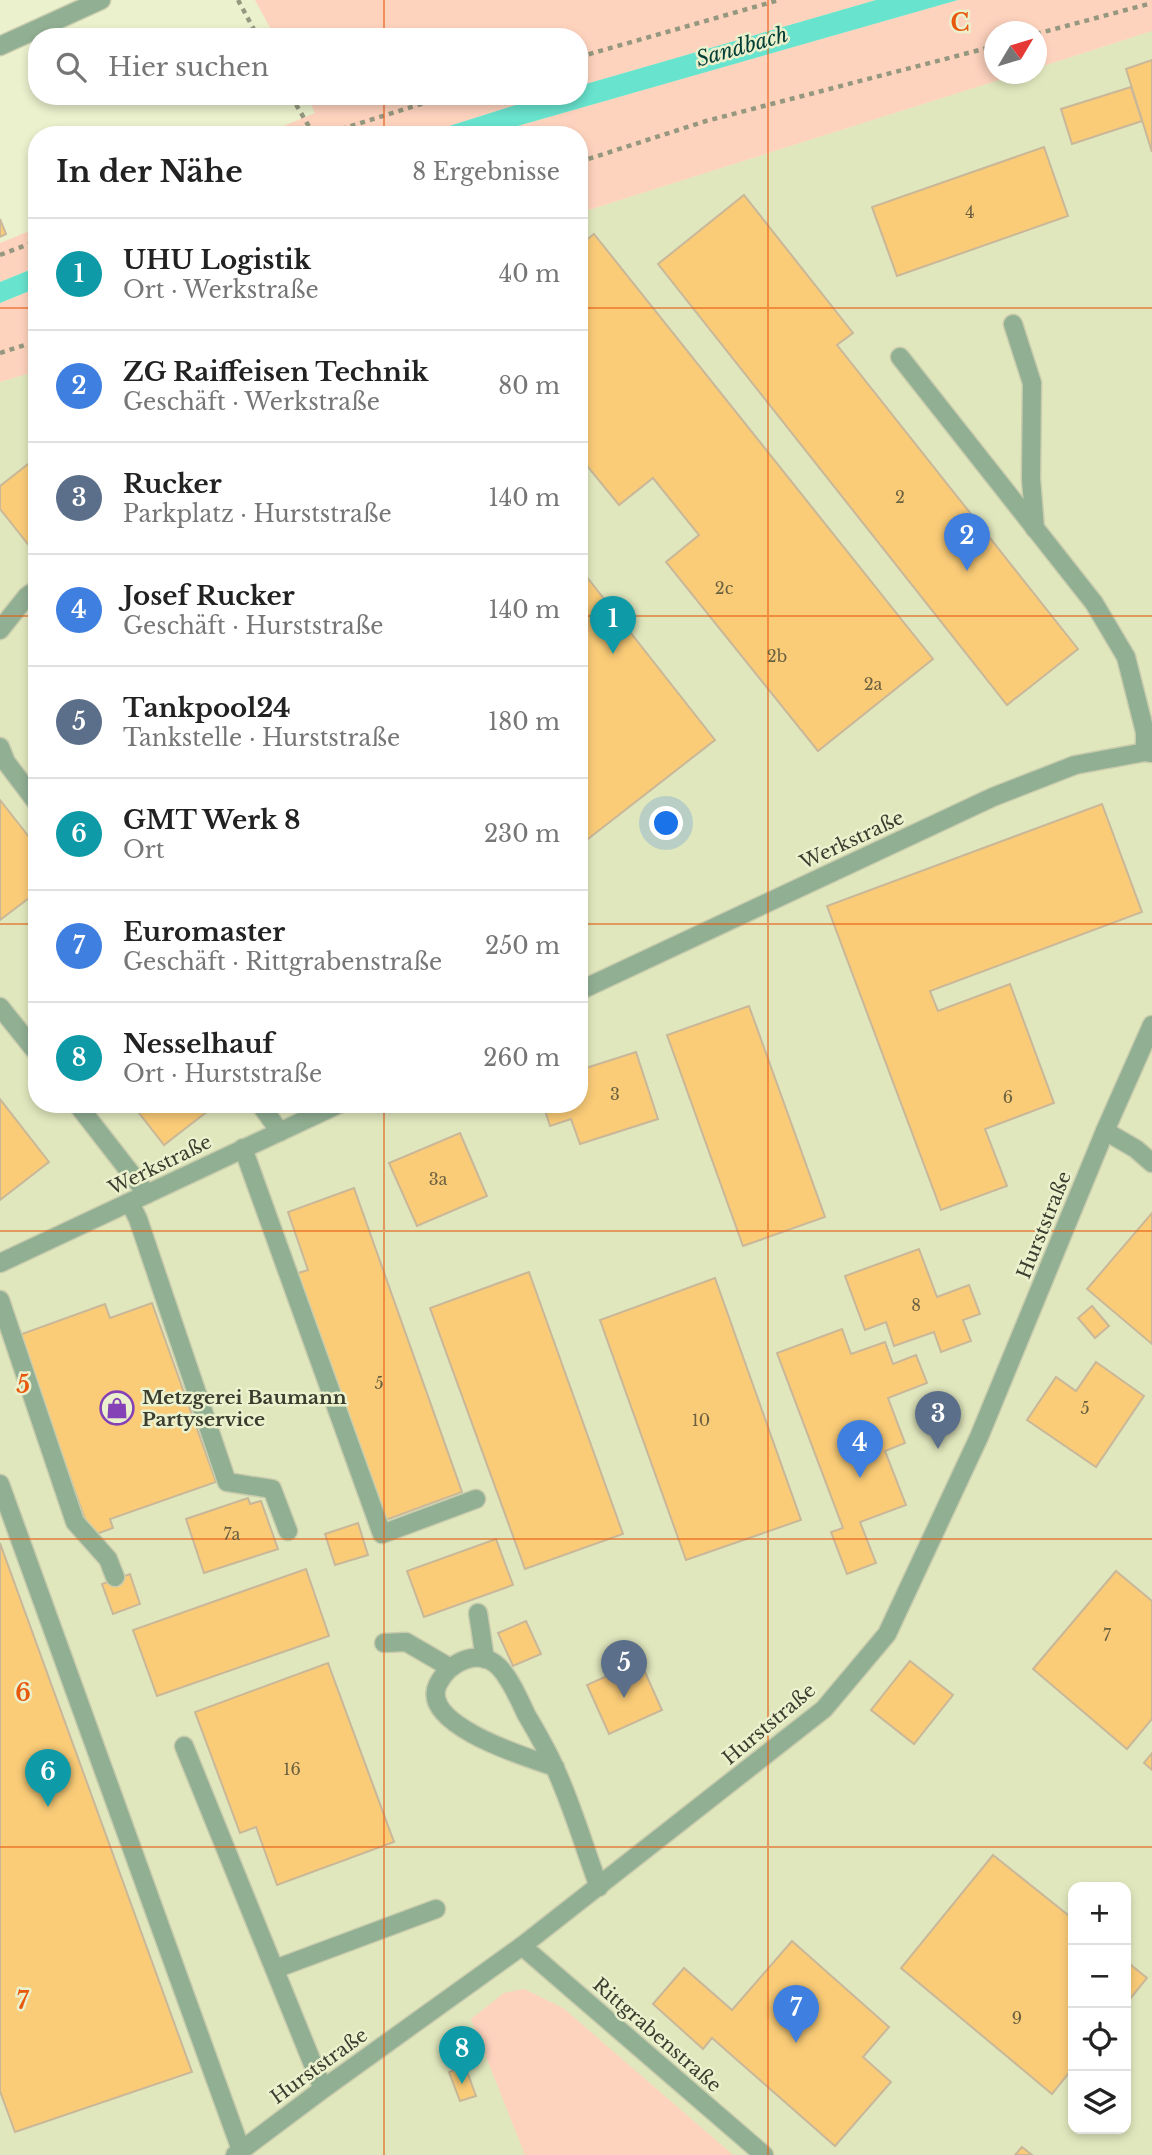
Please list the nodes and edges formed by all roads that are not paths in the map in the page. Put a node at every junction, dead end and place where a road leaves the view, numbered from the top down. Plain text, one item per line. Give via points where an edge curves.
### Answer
1 (101, 0) edge
2 (40, 28) edge
3 (28, 33) edge
4 (0, 46) edge
5 (1013, 324) dead end
6 (900, 358) dead end
7 (1035, 530) junction
8 (28, 595) edge
9 (0, 630) edge
10 (0, 747) edge
11 (1149, 753) edge
12 (28, 791) edge
13 (588, 987) edge
14 (0, 1007) edge
15 (1152, 1026) edge
16 (28, 1042) edge
17 (84, 1113) edge
18 (266, 1113) edge
19 (320, 1113) edge
20 (1105, 1131) junction
21 (280, 1132) junction
22 (243, 1149) junction
23 (1152, 1163) edge
24 (147, 1194) junction
25 (130, 1203) junction
26 (0, 1263) edge
27 (0, 1300) edge
28 (0, 1484) edge
29 (476, 1499) dead end
30 (288, 1531) dead end
31 (115, 1577) dead end
32 (478, 1613) dead end
33 (384, 1643) dead end
34 (485, 1659) junction
35 (449, 1667) junction
36 (184, 1746) dead end
37 (555, 1767) junction
38 (599, 1887) junction
39 (436, 1909) dead end
40 (522, 1946) junction
41 (275, 1969) junction
42 (323, 2089) junction
43 (238, 2153) edge
44 (764, 2155) edge

1 - 2 street
3 - 4 street
5 - 7 street via 1032,383
6 - 7 street
7 - 11 street via 1094,603 1126,657
8 - 9 street
10 - 12 street
11 - 13 street, Werkstraße via 1075,765 993,797
14 - 16 street
15 - 20 street, Hurststraße
17 - 24 street
18 - 21 street
19 - 21 street, Werkstraße
20 - 23 street
20 - 38 street, Hurststraße via 979,1437 887,1634 824,1709
21 - 22 street, Werkstraße
22 - 24 street, Werkstraße
22 - 29 street via 382,1534
24 - 25 street, Werkstraße
25 - 26 street, Werkstraße
25 - 30 street via 227,1482 272,1489
27 - 31 street via 75,1522 108,1559
28 - 43 street
32 - 34 street
33 - 35 street via 406,1642
34 - 35 street via 467,1658
34 - 37 street via 499,1667 512,1686
35 - 37 street via 436,1687 438,1704 448,1717 490,1744
36 - 41 street
37 - 38 street
38 - 40 street, Hurststraße
39 - 41 street
40 - 42 street, Hurststraße
40 - 44 street, Rittgrabenstraße
41 - 42 street
42 - 43 street, Hurststraße

